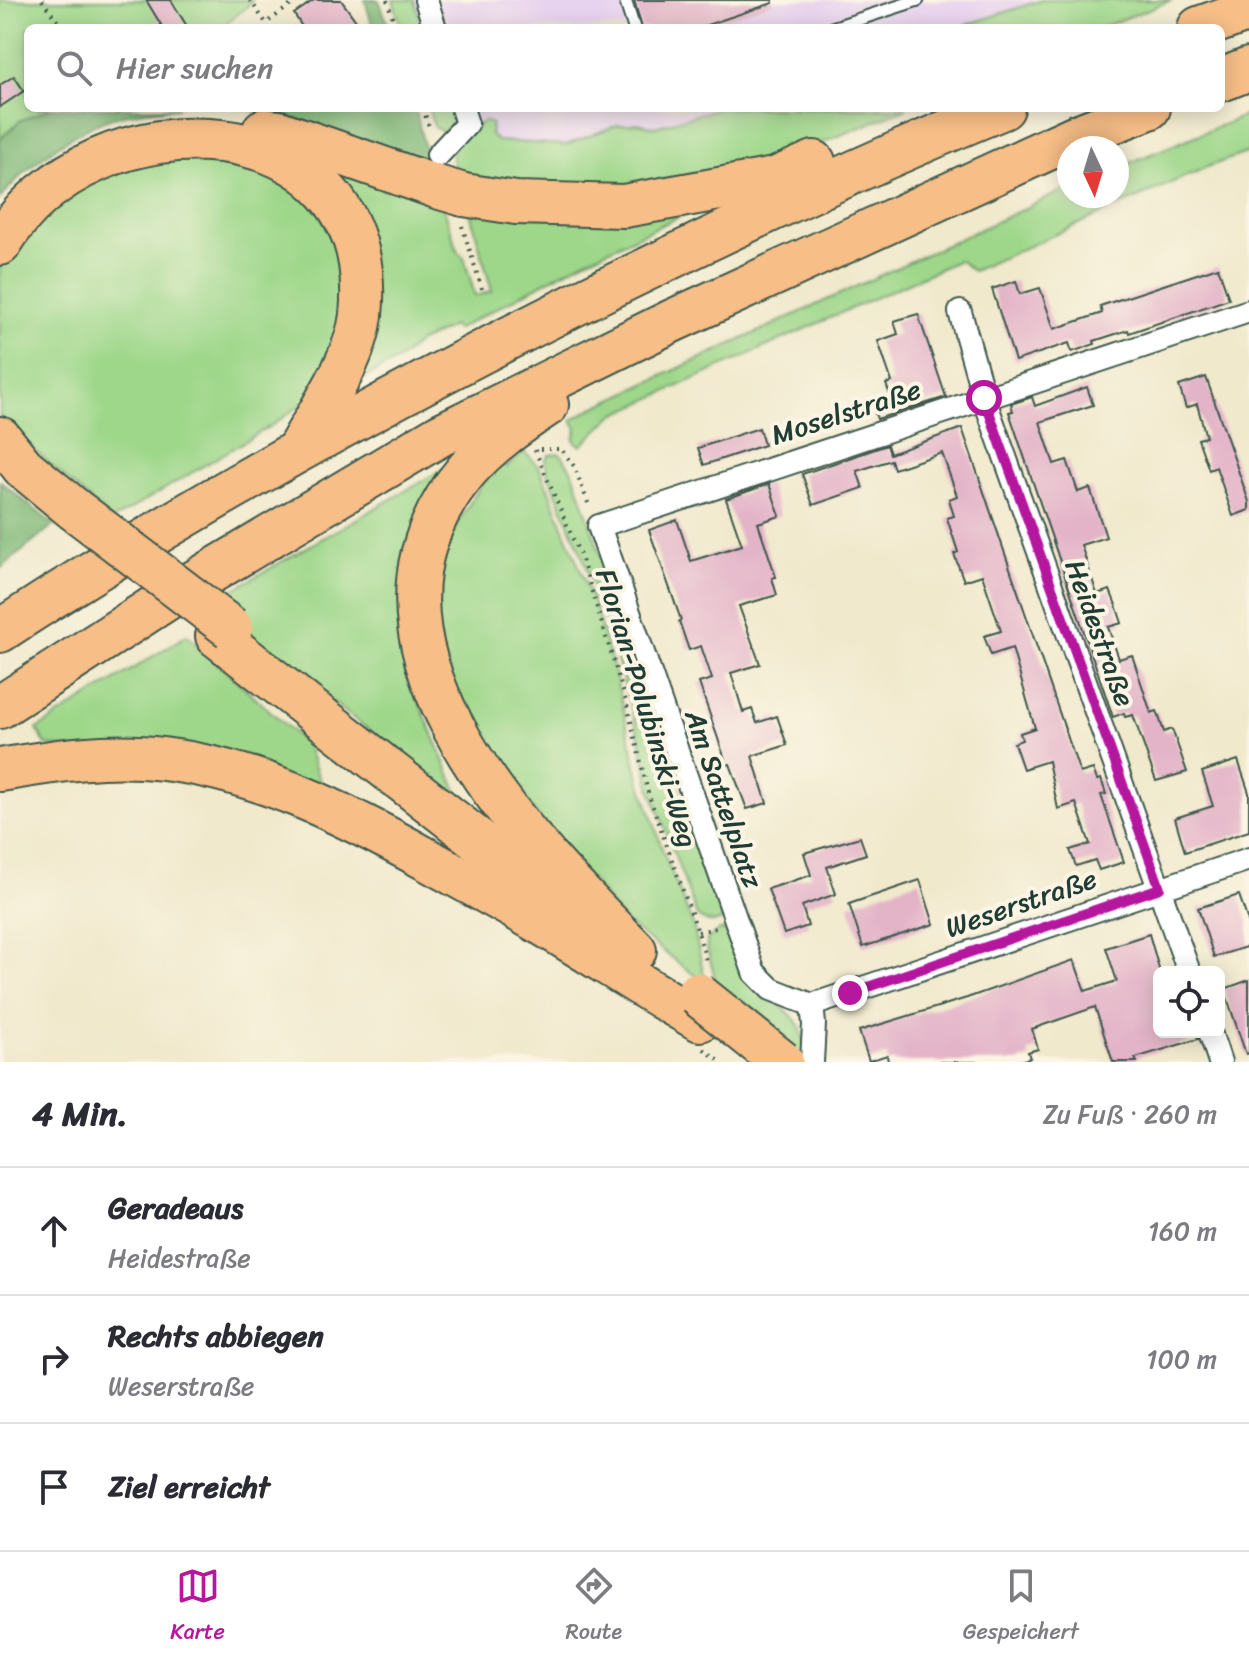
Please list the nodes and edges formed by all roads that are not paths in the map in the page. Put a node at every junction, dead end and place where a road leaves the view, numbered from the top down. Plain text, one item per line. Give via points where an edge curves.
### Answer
1 (426, 0) edge
2 (625, 0) edge
3 (918, 0) edge
4 (894, 4) edge
5 (1249, 10) edge
6 (434, 24) edge
7 (633, 24) edge
8 (842, 24) edge
9 (1210, 24) edge
10 (1249, 69) edge
11 (1225, 78) edge
12 (466, 112) edge
13 (993, 112) edge
14 (1139, 112) edge
15 (962, 125) junction
16 (446, 179) junction
17 (0, 218) edge
18 (0, 244) edge
19 (1249, 311) edge
20 (960, 312) dead end
21 (672, 321) junction
22 (984, 398) junction
23 (0, 438) edge
24 (297, 451) junction
25 (0, 460) edge
26 (68, 512) junction
27 (599, 526) joint
28 (0, 631) edge
29 (224, 632) junction
30 (0, 707) edge
31 (0, 770) edge
32 (1249, 859) edge
33 (1160, 888) junction
34 (635, 950) junction
35 (1187, 966) edge
36 (702, 996) junction
37 (812, 1005) junction
38 (1212, 1038) edge
39 (755, 1062) edge
40 (782, 1062) edge
41 (812, 1062) edge
42 (1220, 1062) edge

1 - 6 street
2 - 7 lane
3 - 4 lane
4 - 8 lane
5 - 9 highway
10 - 11 highway
12 - 16 street via 467,124
13 - 15 highway
14 - 21 highway
15 - 16 highway via 870,138 775,179 624,206 516,203
15 - 24 highway via 730,228
16 - 17 highway via 279,132 197,124 133,131 88,146 57,163
18 - 24 highway via 50,187 115,152 166,140 216,140 289,160 342,214 362,283 352,351
19 - 22 street, Moselstraße
20 - 22 street, Heidestraße
21 - 30 highway via 440,435 179,591
21 - 34 highway via 509,431 468,469 431,529 417,587 425,659 460,741 543,854
22 - 27 street, Moselstraße
22 - 33 street, Heidestraße
23 - 26 highway
24 - 28 highway
25 - 26 highway
26 - 29 highway
27 - 37 street, Am Sattelplatz via 754,972 771,989
29 - 34 highway
29 - 36 highway via 650,975
31 - 36 highway via 101,756 163,759 238,775 313,800 386,837 542,923 650,992
32 - 33 street, Weserstraße
33 - 35 street, Heidestraße
33 - 37 street, Weserstraße
34 - 36 highway
36 - 39 highway
36 - 40 highway, bridge
37 - 41 street
38 - 42 street

